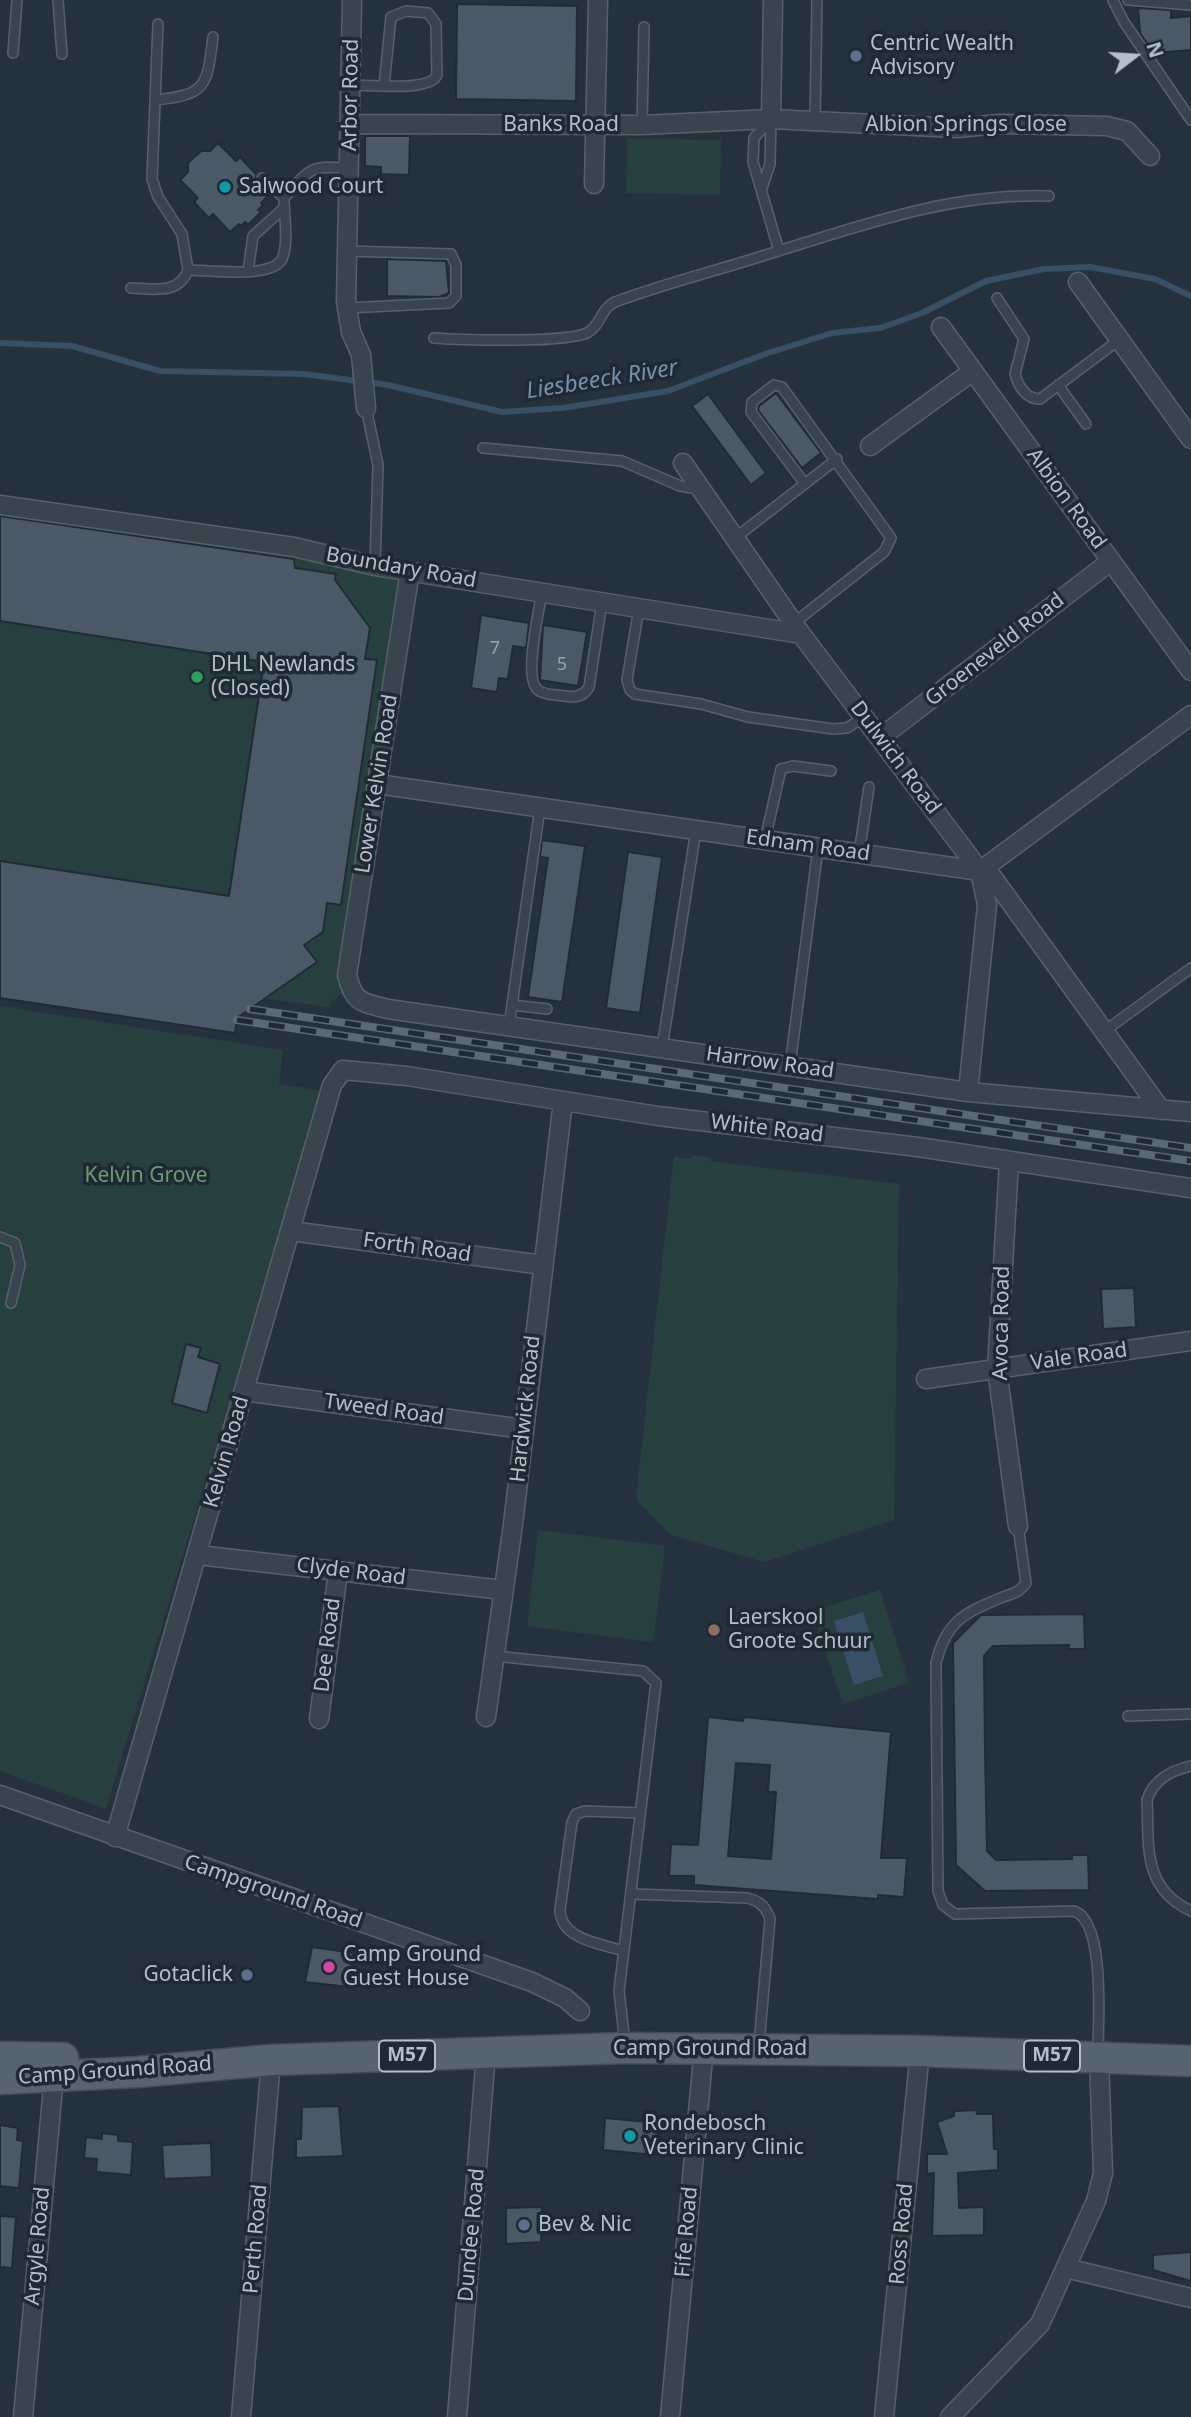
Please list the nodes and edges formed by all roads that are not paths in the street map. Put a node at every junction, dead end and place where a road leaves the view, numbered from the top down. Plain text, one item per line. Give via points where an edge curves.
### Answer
1 (18, 0) edge
2 (58, 0) edge
3 (352, 0) edge
4 (598, 0) edge
5 (772, 0) edge
6 (817, 0) edge
7 (1114, 0) edge
8 (1128, 0) edge
9 (1191, 5) edge
10 (158, 24) dead end
11 (644, 27) dead end
12 (214, 37) dead end
13 (13, 54) dead end
14 (62, 54) dead end
15 (351, 85) junction
16 (384, 86) junction
17 (155, 100) junction
18 (771, 119) junction
19 (1191, 120) edge
20 (815, 122) junction
21 (351, 124) junction
22 (596, 124) junction
23 (642, 125) junction
24 (1150, 156) dead end
25 (349, 169) junction
26 (262, 177) dead end
27 (594, 184) dead end
28 (762, 188) junction
29 (1049, 196) dead end
30 (284, 203) junction
31 (347, 251) junction
32 (779, 251) junction
33 (188, 270) junction
34 (248, 271) junction
35 (1078, 282) dead end
36 (131, 288) dead end
37 (997, 298) dead end
38 (346, 308) junction
39 (941, 327) dead end
40 (434, 338) dead end
41 (1119, 340) junction
42 (973, 371) junction
43 (1058, 385) junction
44 (366, 408) joint
45 (1086, 424) dead end
46 (1191, 439) edge
47 (870, 446) dead end
48 (483, 448) dead end
49 (837, 460) junction
50 (683, 463) dead end
51 (805, 484) junction
52 (701, 489) junction
53 (0, 505) edge
54 (735, 538) junction
55 (1111, 561) junction
56 (375, 566) junction
57 (411, 571) junction
58 (542, 592) junction
59 (601, 602) junction
60 (639, 608) junction
61 (798, 629) junction
62 (1191, 671) edge
63 (1191, 715) edge
64 (864, 718) junction
65 (880, 738) junction
66 (831, 771) dead end
67 (377, 784) junction
68 (869, 787) dead end
69 (540, 808) junction
70 (696, 830) junction
71 (765, 840) junction
72 (818, 848) junction
73 (859, 854) junction
74 (983, 869) junction
75 (1191, 968) edge
76 (353, 996) joint
77 (512, 1004) junction
78 (547, 1009) dead end
79 (509, 1026) junction
80 (1106, 1030) junction
81 (662, 1048) junction
82 (790, 1066) junction
83 (343, 1070) joint
84 (968, 1092) junction
85 (563, 1101) junction
86 (1161, 1110) junction
87 (1191, 1112) edge
88 (1009, 1162) junction
89 (1191, 1188) edge
90 (291, 1231) junction
91 (0, 1237) edge
92 (543, 1265) junction
93 (11, 1303) dead end
94 (1191, 1341) edge
95 (997, 1369) junction
96 (926, 1379) dead end
97 (244, 1391) junction
98 (523, 1429) junction
99 (1018, 1526) joint
100 (198, 1555) junction
101 (338, 1571) junction
102 (503, 1590) junction
103 (494, 1656) junction
104 (1191, 1714) edge
105 (1128, 1716) dead end
106 (486, 1717) dead end
107 (319, 1719) dead end
108 (1191, 1766) edge
109 (0, 1795) edge
110 (640, 1813) junction
111 (115, 1837) junction
112 (632, 1894) junction
113 (1191, 1911) edge
114 (624, 1951) junction
115 (580, 2011) dead end
116 (705, 2047) junction
117 (625, 2048) junction
118 (759, 2048) junction
119 (920, 2051) junction
120 (486, 2053) junction
121 (0, 2057) edge
122 (1098, 2058) junction
123 (271, 2060) junction
124 (1191, 2062) edge
125 (229, 2063) junction
126 (54, 2076) junction
127 (0, 2079) edge
128 (1066, 2269) junction
129 (1191, 2298) edge
130 (23, 2417) edge
131 (241, 2417) edge
132 (457, 2417) edge
133 (670, 2417) edge
134 (884, 2417) edge
135 (950, 2417) edge

1 - 13 lane
2 - 14 lane
3 - 15 street, Arbor Road
4 - 22 street
5 - 18 street
6 - 20 lane
7 - 19 lane
8 - 9 lane
10 - 17 lane
11 - 23 lane
12 - 17 lane via 209,72 200,90 183,98
15 - 16 lane
15 - 21 street, Arbor Road
16 - 16 lane via 391,18 406,11 424,11 436,24 436,79 426,85
17 - 33 lane via 152,179 182,234
18 - 20 street, Albion Springs Close
18 - 23 street, Banks Road
18 - 28 lane via 770,164
18 - 28 lane via 753,143 753,166
20 - 24 street, Albion Springs Close via 957,128 1021,124 1114,127 1136,137
21 - 22 street, Banks Road
21 - 25 street, Arbor Road
22 - 23 street, Banks Road
22 - 27 street
25 - 30 lane via 312,168
25 - 31 street, Arbor Road
26 - 30 lane
28 - 32 lane
29 - 32 lane via 1008,195 925,206
30 - 34 lane via 253,236
30 - 34 lane via 281,261 268,270
31 - 38 street, Arbor Road
31 - 38 lane via 451,254 456,265 456,296 452,302
32 - 40 lane via 615,302 603,309 593,329 579,335
33 - 34 lane
33 - 36 lane via 173,287
35 - 41 street
37 - 43 lane via 1024,339 1015,374 1024,393 1040,399
38 - 44 street, Arbor Road via 361,355
39 - 42 street, Albion Road
41 - 43 lane
41 - 46 street
42 - 47 street
42 - 55 street, Albion Road
43 - 45 lane
44 - 56 lane via 379,465
48 - 52 lane via 622,461 680,486
49 - 51 lane
49 - 51 lane via 782,387 770,388 751,402 751,412
49 - 61 lane via 885,527 890,542
50 - 52 street, Dulwich Road
51 - 54 lane
52 - 54 street, Dulwich Road
53 - 56 street, Boundary Road via 294,547
54 - 61 street, Dulwich Road
55 - 62 street, Albion Road
55 - 65 street, Groeneveld Road
56 - 57 street, Boundary Road
57 - 58 street, Boundary Road
57 - 67 street, Lower Kelvin Road
58 - 59 street, Boundary Road
58 - 59 lane via 531,668 532,682 542,693 577,696 589,687
59 - 60 street, Boundary Road
60 - 61 street, Boundary Road
60 - 64 lane via 628,680 635,694 833,729 847,728
61 - 64 street, Dulwich Road
63 - 74 street
64 - 65 street, Dulwich Road
65 - 74 street, Dulwich Road
66 - 71 lane via 782,769
67 - 69 street, Ednam Road
67 - 76 street, Lower Kelvin Road via 347,975
68 - 73 lane
69 - 70 street, Ednam Road
69 - 77 lane
70 - 71 street, Ednam Road
70 - 81 lane
71 - 72 street, Ednam Road
72 - 73 street, Ednam Road
72 - 82 lane
73 - 74 street, Ednam Road
74 - 80 street
74 - 84 street, Dulwich Road via 987,905
75 - 80 lane
76 - 79 street, Harrow Road via 388,1009
77 - 78 lane
77 - 79 lane
79 - 81 street, Harrow Road
80 - 86 street
81 - 82 street, Harrow Road
82 - 84 street, Harrow Road
83 - 85 street, White Road
83 - 90 street, Kelvin Road via 332,1085
84 - 86 street, Harrow Road
85 - 88 street, White Road
85 - 92 street, Hardwick Road
86 - 87 street, Harrow Road
88 - 89 street, White Road
88 - 95 street, Avoca Road
90 - 92 street, Forth Road
90 - 97 street, Kelvin Road
91 - 93 lane via 15,1243 19,1258
92 - 98 street, Hardwick Road
94 - 95 street, Vale Road
95 - 96 street, Vale Road
95 - 99 street, Avoca Road
97 - 98 street, Tweed Road
97 - 100 street, Kelvin Road
98 - 102 street, Hardwick Road
99 - 122 lane via 1026,1583 957,1620 945,1633 936,1663 938,1891 943,1905 955,1914 1065,1911 1082,1916 1096,1954
100 - 101 street, Clyde Road
100 - 111 street, Kelvin Road
101 - 102 street, Clyde Road
101 - 107 street, Dee Road
102 - 103 street, Hardwick Road
103 - 106 street, Hardwick Road
103 - 110 lane via 642,1671 653,1678 656,1696
104 - 105 lane
108 - 113 lane via 1164,1776 1147,1800 1153,1875 1170,1897
109 - 111 street, Campground Road
110 - 112 lane
110 - 114 lane via 576,1814 560,1910 571,1933
111 - 115 street, Campground Road via 533,1982
112 - 114 lane
112 - 118 lane via 747,1898 758,1900 767,1910 770,1919
114 - 117 lane via 619,1991
116 - 117 main road, Camp Ground Road / M57
116 - 118 main road, Camp Ground Road / M57
116 - 133 street, Fife Road
117 - 120 main road, Camp Ground Road / M57
118 - 119 main road, Camp Ground Road / M57
119 - 122 main road, Camp Ground Road / M57
119 - 134 street, Ross Road
120 - 123 main road, Camp Ground Road / M57
120 - 132 street, Dundee Road
121 - 125 main road, Camp Ground Road / M57
122 - 124 main road, Camp Ground Road / M57
122 - 128 street via 1103,2173 1096,2201
123 - 125 main road, Camp Ground Road / M57
123 - 131 street, Perth Road
125 - 126 main road, Camp Ground Road / M57
126 - 127 main road, Camp Ground Road / M57
126 - 130 street, Argyle Road
128 - 129 street
128 - 135 street via 1040,2324

